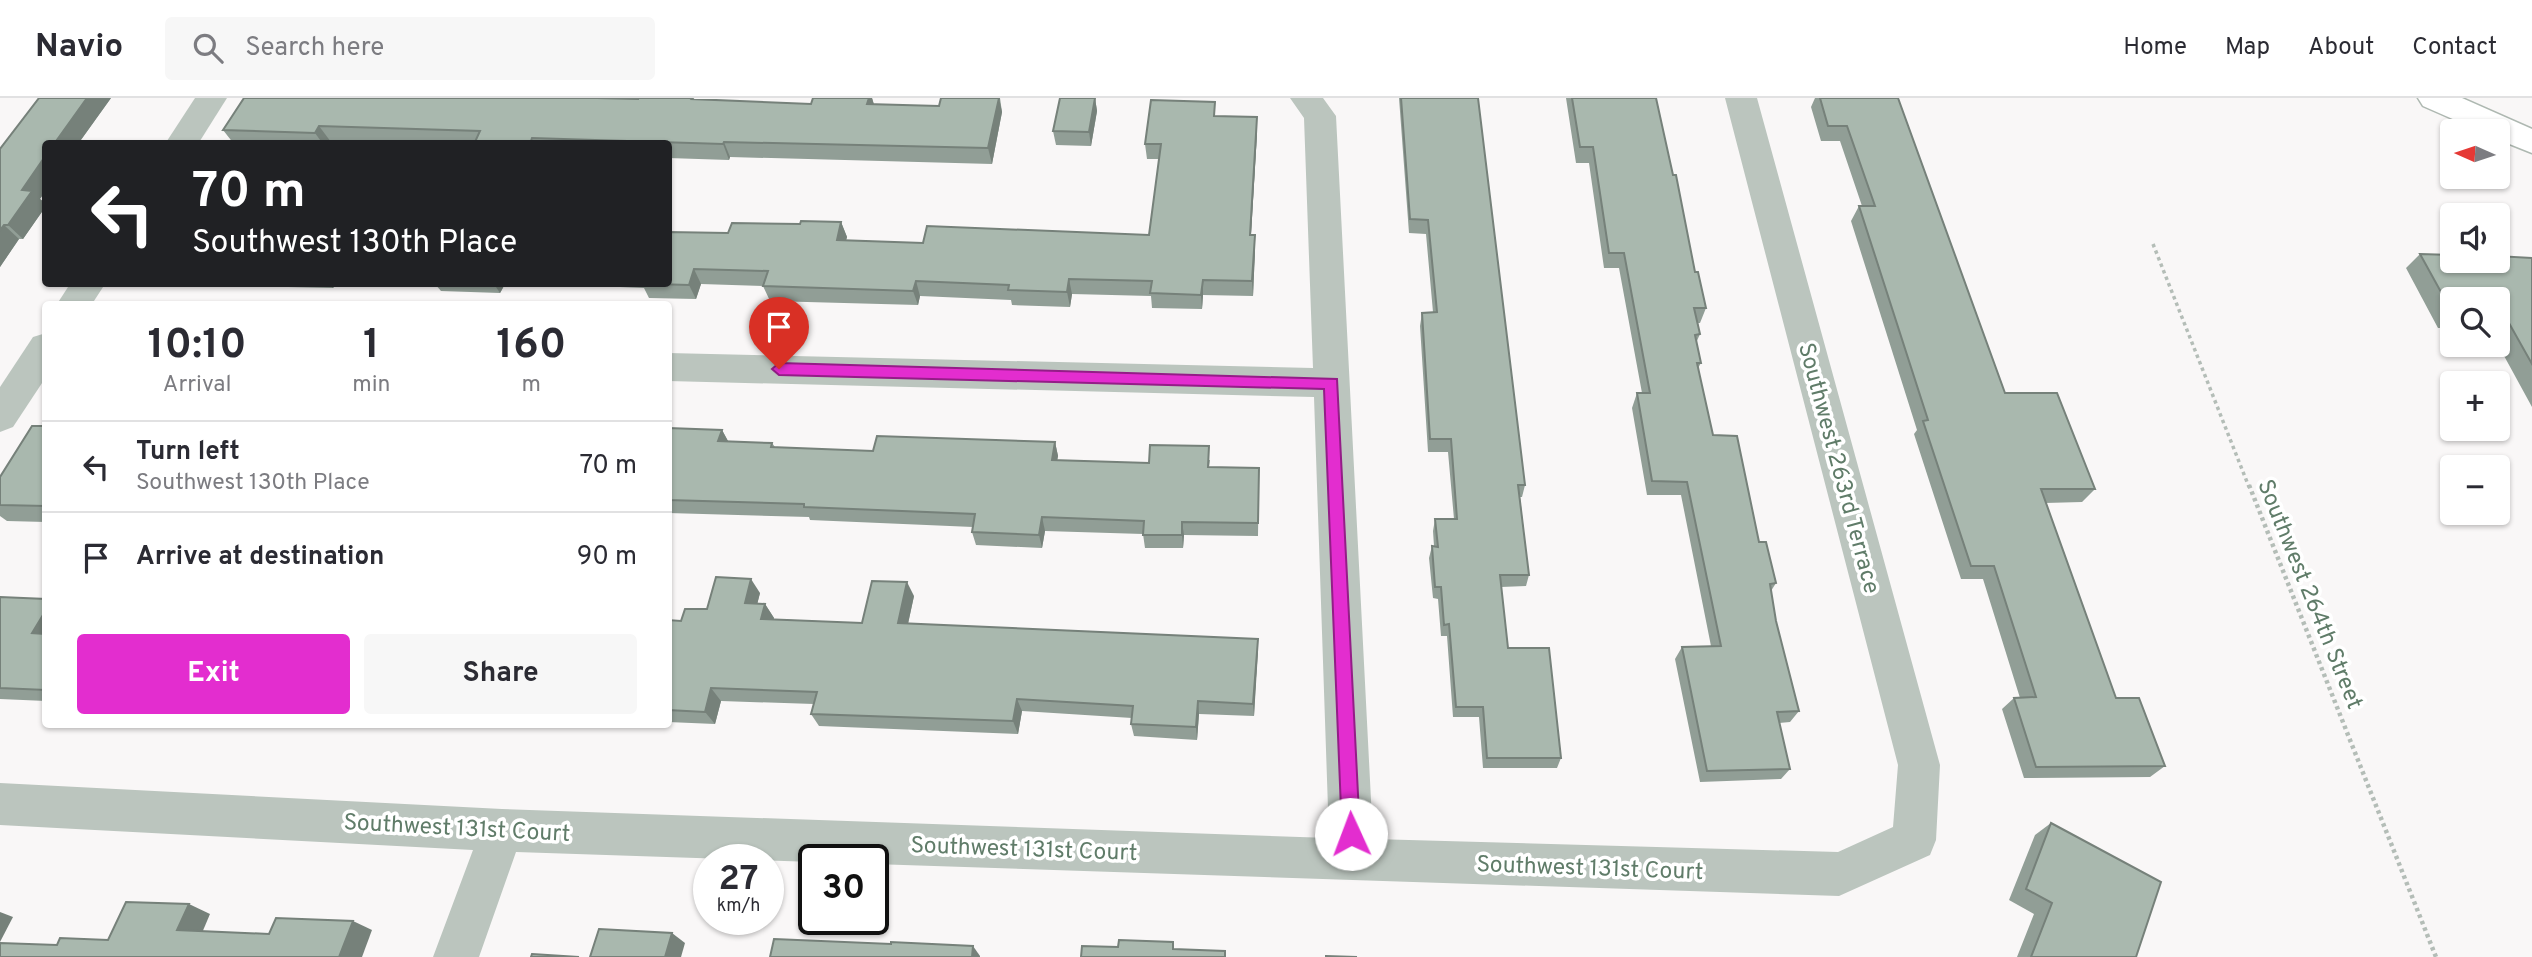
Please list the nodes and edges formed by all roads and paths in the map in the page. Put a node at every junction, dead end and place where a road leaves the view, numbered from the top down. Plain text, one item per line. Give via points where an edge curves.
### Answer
1 (211, 98) edge
2 (1306, 98) edge
3 (1741, 98) edge
4 (2434, 98) edge
5 (184, 140) edge
6 (2532, 142) edge
7 (2153, 244) dead end
8 (42, 354) edge
9 (672, 367) edge
10 (1331, 383) junction
11 (0, 417) edge
12 (0, 804) edge
13 (502, 830) junction
14 (1914, 840) joint
15 (1352, 860) junction
16 (456, 957) edge
17 (2436, 957) edge

1 - 5 street
2 - 10 street via 1320,116
3 - 14 street, Southwest 263rd Terrace via 1919,765
4 - 6 highway
7 - 17 path, Southwest 264th Street
8 - 11 street
9 - 10 street
10 - 15 street
12 - 13 street, Southwest 131st Court
13 - 15 street, Southwest 131st Court
13 - 16 street
14 - 15 street, Southwest 131st Court via 1839,874

